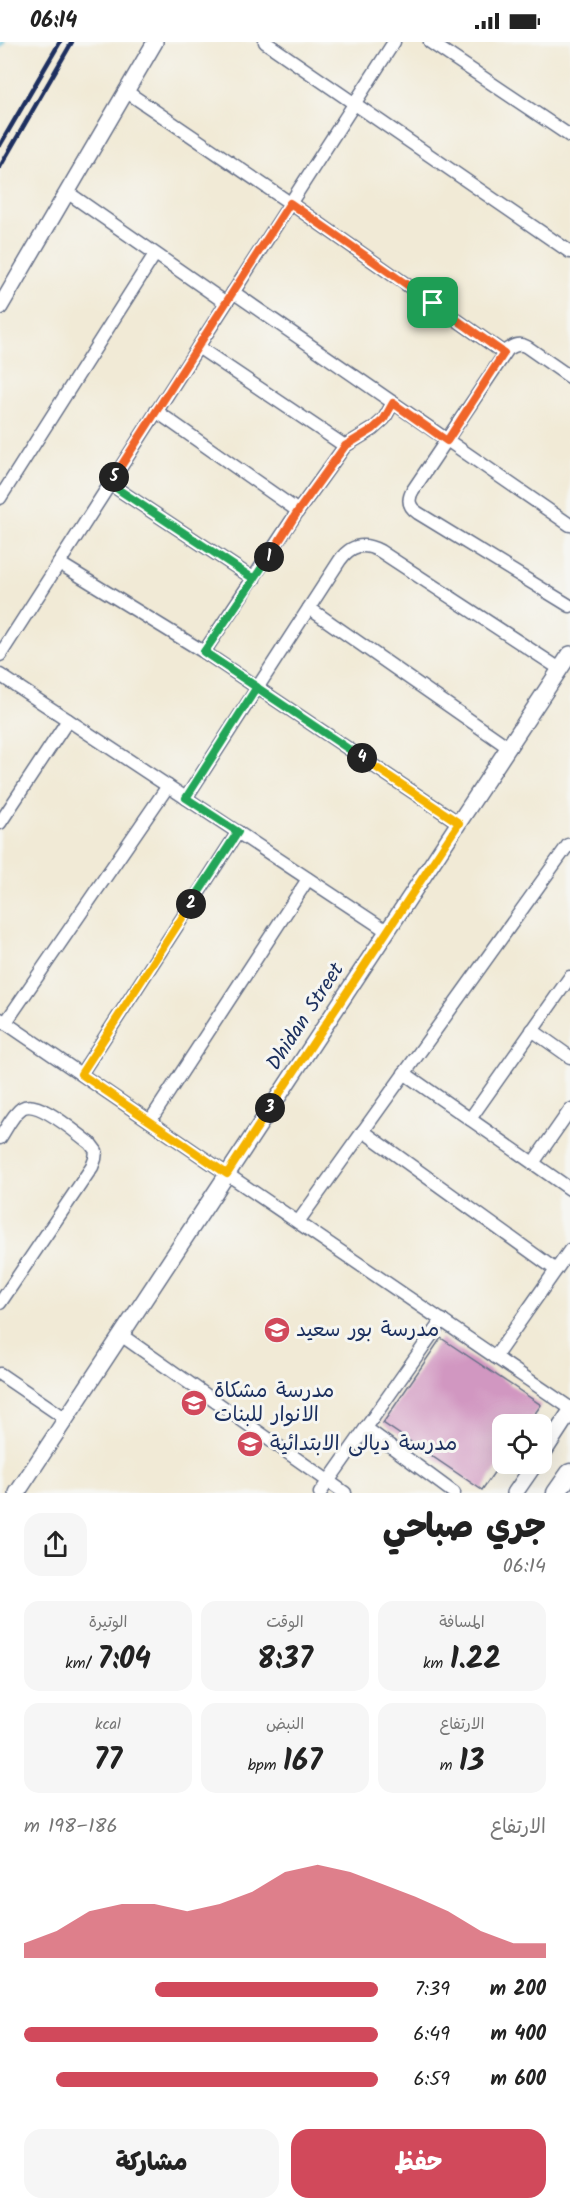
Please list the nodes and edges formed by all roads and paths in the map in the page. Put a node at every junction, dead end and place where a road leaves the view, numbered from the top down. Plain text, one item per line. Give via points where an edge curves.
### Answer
1 (155, 42) edge
2 (265, 42) edge
3 (394, 42) edge
4 (430, 42) edge
5 (127, 92) junction
6 (354, 104) junction
7 (570, 136) edge
8 (67, 192) junction
9 (290, 203) junction
10 (570, 252) edge
11 (155, 254) junction
12 (233, 292) junction
13 (226, 303) junction
14 (0, 307) edge
15 (198, 347) junction
16 (504, 353) junction
17 (570, 377) edge
18 (393, 403) junction
19 (156, 411) junction
20 (447, 441) junction
21 (345, 446) junction
22 (110, 484) junction
23 (0, 498) edge
24 (298, 511) junction
25 (570, 525) edge
26 (59, 563) junction
27 (254, 579) junction
28 (570, 606) edge
29 (309, 608) junction
30 (204, 652) junction
31 (570, 654) edge
32 (0, 655) edge
33 (560, 669) junction
34 (0, 675) edge
35 (257, 687) junction
36 (68, 720) junction
37 (508, 747) junction
38 (168, 786) junction
39 (186, 798) junction
40 (0, 823) edge
41 (459, 823) junction
42 (238, 832) junction
43 (570, 846) edge
44 (308, 879) junction
45 (387, 931) junction
46 (570, 977) edge
47 (3, 1021) edge
48 (532, 1030) junction
49 (570, 1057) edge
50 (404, 1073) junction
51 (81, 1074) junction
52 (570, 1110) edge
53 (470, 1119) junction
54 (150, 1121) junction
55 (363, 1131) junction
56 (0, 1138) edge
57 (533, 1163) junction
58 (227, 1174) junction
59 (570, 1189) edge
60 (298, 1222) junction
61 (570, 1250) edge
62 (556, 1270) junction
63 (0, 1303) edge
64 (442, 1320) junction
65 (121, 1335) junction
66 (495, 1357) junction
67 (0, 1374) edge
68 (570, 1410) edge
69 (66, 1419) junction
70 (366, 1428) junction
71 (552, 1439) edge
72 (570, 1473) edge
73 (528, 1474) edge
74 (328, 1481) junction
75 (17, 1493) edge
76 (320, 1493) edge
77 (345, 1493) edge
78 (454, 1493) edge
79 (516, 1493) edge
80 (556, 1493) edge

1 - 5 street
2 - 6 street
3 - 6 street
4 - 7 street
5 - 8 street
5 - 9 street
6 - 9 street
6 - 10 street
8 - 11 street
8 - 14 street
9 - 12 street
9 - 16 street
11 - 13 street
11 - 23 street
12 - 13 street
12 - 18 street
13 - 15 street
15 - 19 street
15 - 21 street
16 - 17 street via 522,344
16 - 20 street
18 - 20 street
18 - 21 street via 373,429
19 - 22 street
19 - 24 street
20 - 25 street
20 - 28 street via 409,496 412,509
21 - 24 street
22 - 26 street
22 - 27 street
24 - 27 street
26 - 30 street
26 - 32 street
27 - 30 street
29 - 33 street via 347,550 369,545
29 - 35 street
29 - 37 street
30 - 35 street
31 - 33 street, Dhidan Street
33 - 37 street, Dhidan Street
34 - 36 street
35 - 39 street
35 - 41 street
36 - 38 street
36 - 40 street
37 - 41 street, Dhidan Street
38 - 39 street
38 - 47 street
39 - 42 street
41 - 45 street, Dhidan Street
42 - 44 street
42 - 51 street
43 - 50 street
44 - 45 street
44 - 54 street
45 - 58 street, Dhidan Street
46 - 48 street
47 - 51 street
48 - 49 street
48 - 53 street
50 - 53 street
50 - 55 street
51 - 54 street
52 - 57 street
53 - 57 street
54 - 58 street
55 - 60 street
55 - 62 street
56 - 63 street via 22,1108 32,1105 43,1109 96,1151 92,1167
57 - 59 street
58 - 60 street
58 - 65 street, Dhidan Street
60 - 64 street
61 - 62 street
62 - 66 street
64 - 66 street
64 - 70 street
65 - 69 street, Dhidan Street
65 - 74 street
66 - 68 street
67 - 69 street
68 - 71 street
69 - 75 street, Dhidan Street
70 - 74 street
70 - 78 street
72 - 80 main road
73 - 79 street
74 - 76 street
74 - 77 street

